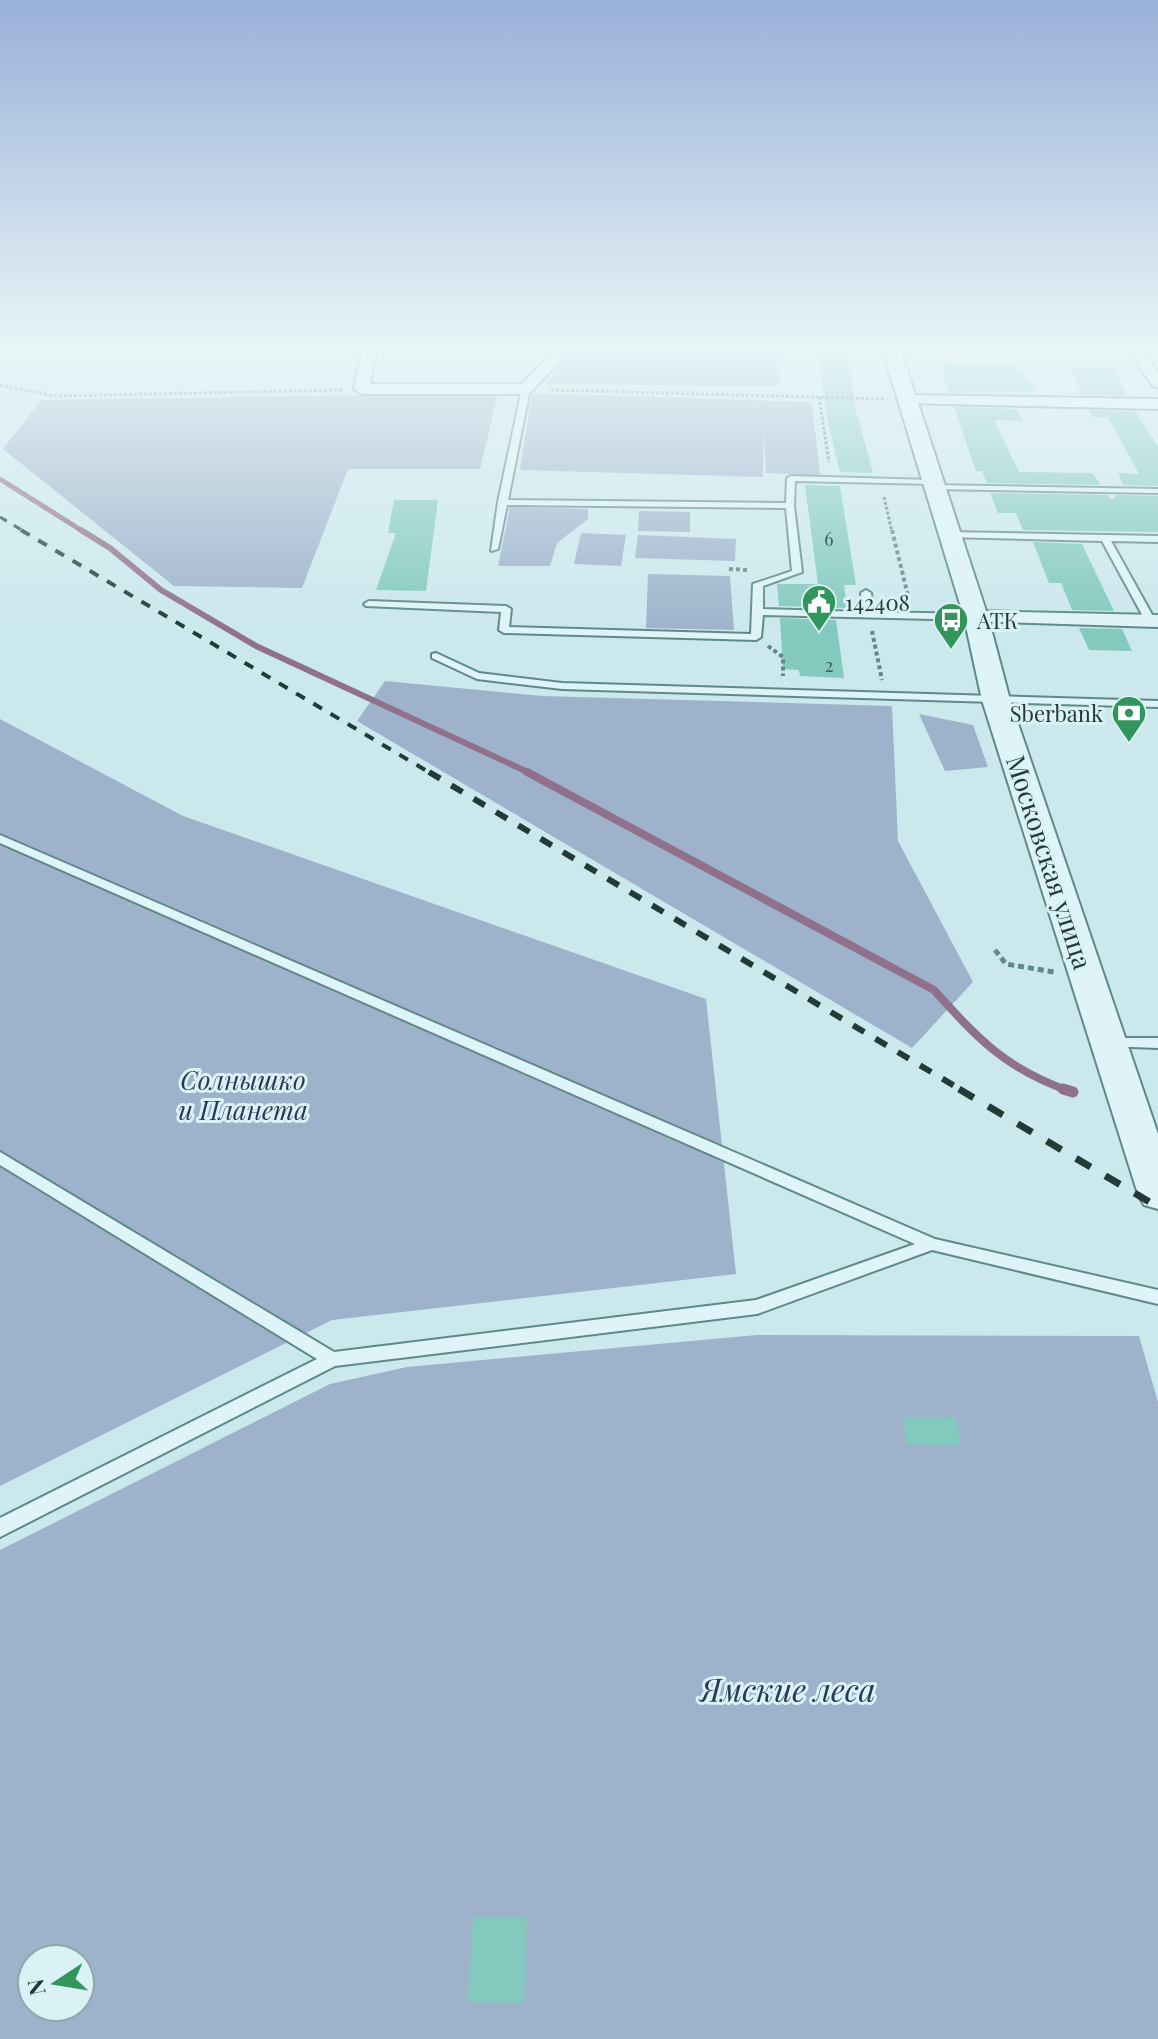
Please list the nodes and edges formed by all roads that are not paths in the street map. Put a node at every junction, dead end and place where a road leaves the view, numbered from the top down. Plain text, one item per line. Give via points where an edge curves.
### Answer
1 (515, 440) edge
2 (919, 440) edge
3 (932, 484) junction
4 (1158, 491) edge
5 (502, 502) junction
6 (790, 506) junction
7 (949, 535) junction
8 (1106, 539) junction
9 (1158, 539) edge
10 (494, 549) dead end
11 (866, 593) dead end
12 (369, 604) dead end
13 (758, 612) junction
14 (869, 615) junction
15 (976, 617) junction
16 (1154, 620) edge
17 (436, 656) dead end
18 (996, 700) junction
19 (1158, 704) edge
20 (0, 839) edge
21 (1109, 1043) junction
22 (1158, 1043) edge
23 (0, 1158) edge
24 (1158, 1194) edge
25 (932, 1244) junction
26 (1158, 1297) edge
27 (332, 1359) junction
28 (0, 1528) edge

1 - 5 lane
2 - 3 street, Московская улица
3 - 4 lane
3 - 6 lane via 791,478
3 - 7 street, Московская улица
5 - 6 lane
5 - 10 lane
6 - 13 lane via 797,572 758,584
7 - 8 lane
7 - 15 street, Московская улица
8 - 9 lane
8 - 16 lane
11 - 14 lane
12 - 13 lane via 506,609 504,630 756,637
13 - 14 lane
14 - 15 lane
15 - 16 street
15 - 18 street, Московская улица
17 - 18 lane via 477,676 562,686
18 - 19 lane
18 - 21 street, Московская улица
20 - 25 lane
21 - 22 lane
21 - 24 street, Московская улица
23 - 27 lane
25 - 26 lane
25 - 27 lane via 757,1307
27 - 28 lane

